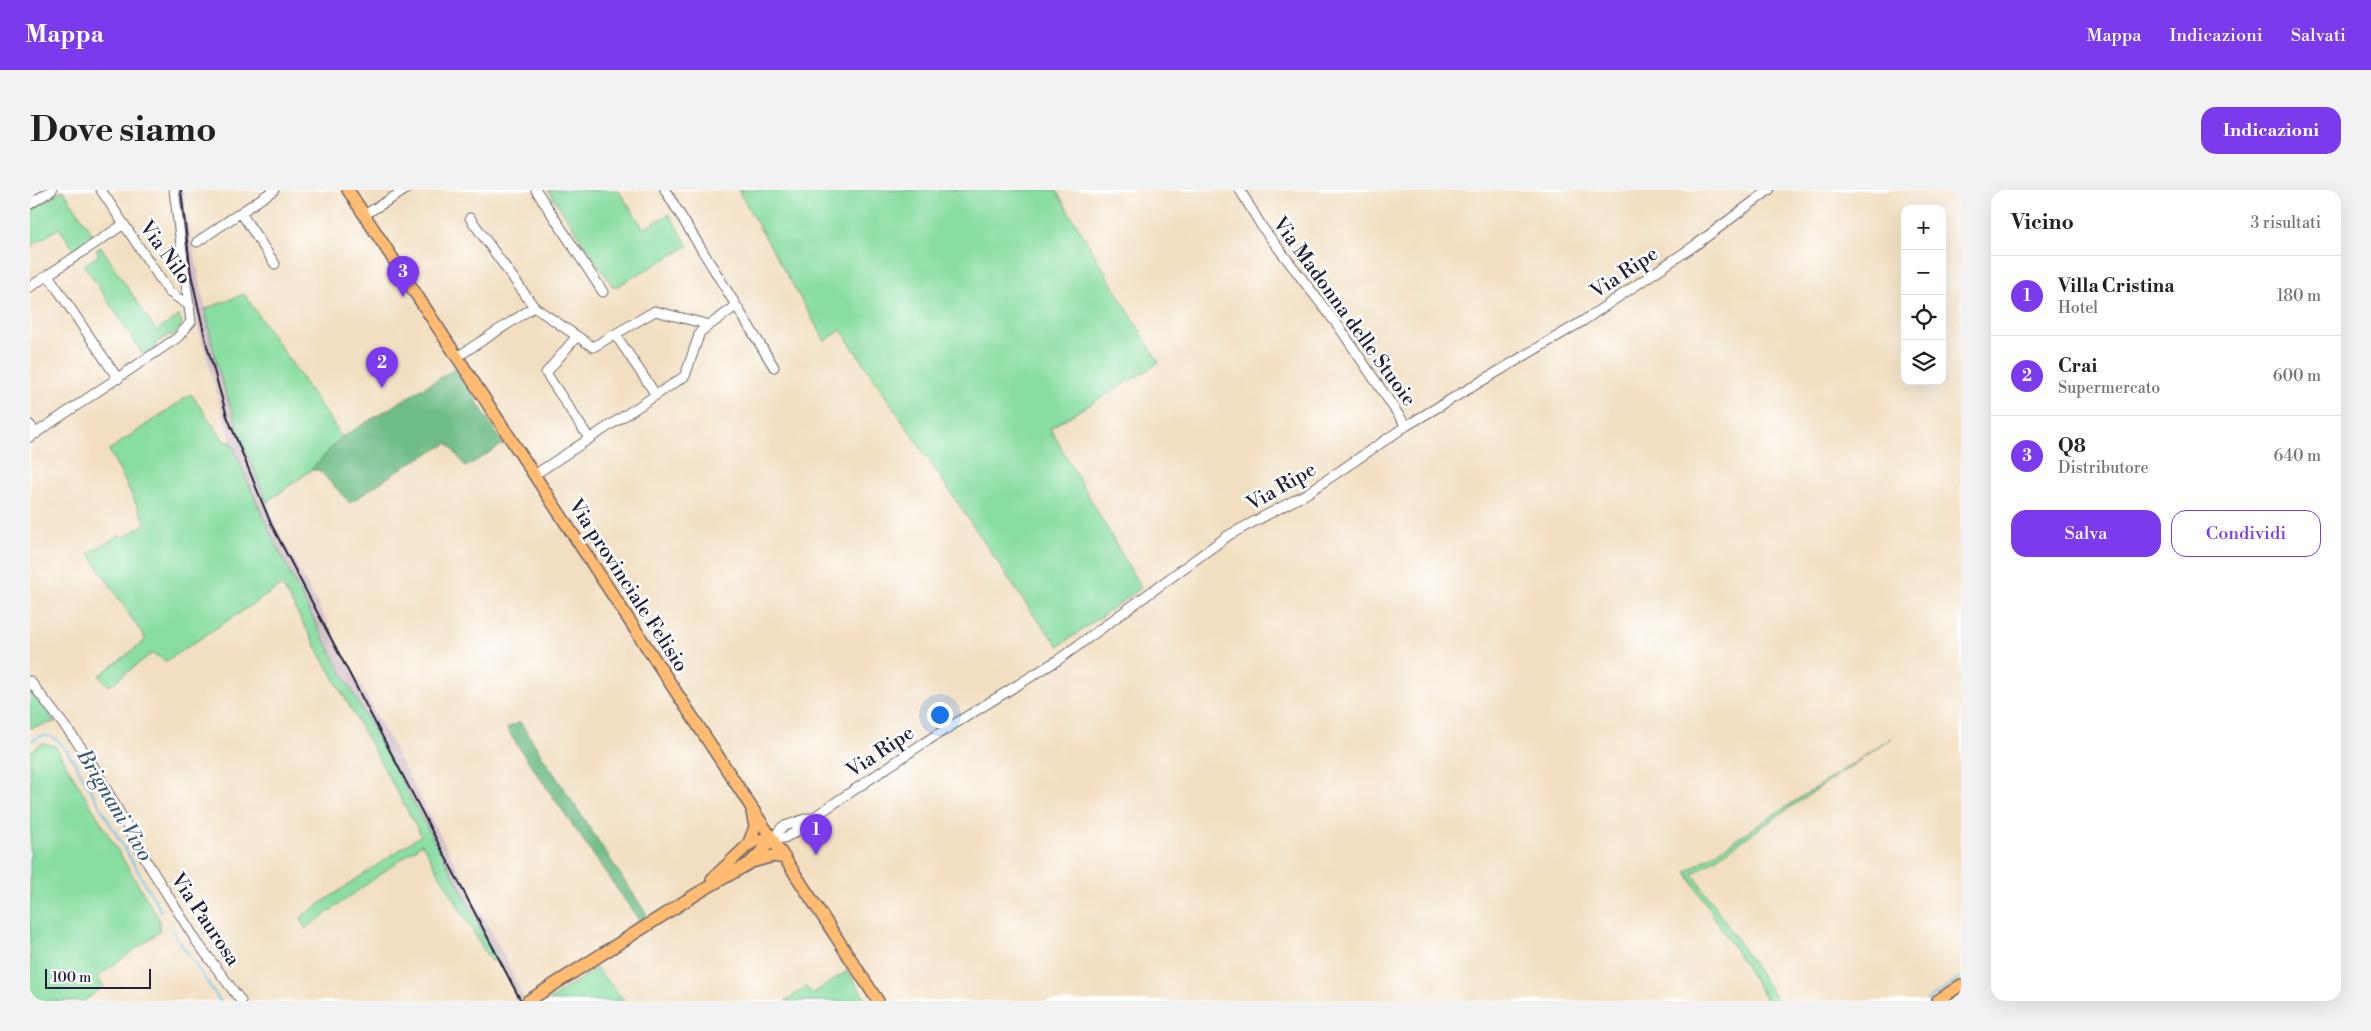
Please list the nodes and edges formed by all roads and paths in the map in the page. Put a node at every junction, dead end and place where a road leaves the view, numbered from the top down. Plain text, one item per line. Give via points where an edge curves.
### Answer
1 (52, 190) edge
2 (101, 190) edge
3 (174, 190) edge
4 (274, 190) edge
5 (348, 190) edge
6 (405, 190) edge
7 (536, 190) edge
8 (665, 190) edge
9 (1240, 190) edge
10 (1769, 190) edge
11 (30, 204) edge
12 (241, 213) junction
13 (364, 215) junction
14 (470, 218) dead end
15 (124, 224) junction
16 (197, 242) dead end
17 (275, 264) dead end
18 (48, 275) junction
19 (30, 287) edge
20 (603, 292) dead end
21 (190, 306) junction
22 (736, 306) junction
23 (534, 307) junction
24 (710, 325) junction
25 (615, 334) junction
26 (577, 336) junction
27 (457, 357) junction
28 (774, 367) dead end
29 (118, 379) junction
30 (656, 395) junction
31 (30, 425) edge
32 (1406, 426) junction
33 (33, 436) edge
34 (589, 438) junction
35 (534, 474) junction
36 (30, 681) edge
37 (741, 791) junction
38 (773, 839) junction
39 (748, 845) junction
40 (785, 858) junction
41 (750, 863) junction
42 (698, 893) junction
43 (1961, 985) edge
44 (241, 1001) edge
45 (528, 1001) edge
46 (878, 1001) edge
47 (1937, 1001) edge

1 - 11 street
2 - 15 street, Via Nilo
3 - 21 street
4 - 12 street
5 - 13 main road, Via provinciale Felisio
6 - 13 street
7 - 20 street
8 - 22 street
9 - 32 street, Via Madonna delle Stuoie via 1262,226 1338,327
10 - 32 street, Via Ripe via 1697,244 1583,321
12 - 16 street
12 - 17 street
13 - 27 main road, Via provinciale Felisio
14 - 23 street
15 - 18 street
15 - 21 street, Via Nilo via 169,292
18 - 19 street
18 - 29 street
21 - 29 street via 191,322 186,331
22 - 24 street
22 - 28 street
23 - 26 street
23 - 27 street
24 - 25 street via 655,310
24 - 30 street via 700,332 685,376
25 - 26 street via 593,347
25 - 30 street
26 - 34 street via 546,373
27 - 35 main road, Via provinciale Felisio
29 - 33 street
30 - 34 street
31 - 33 street
32 - 38 street, Via Ripe via 1306,494 1229,535 1058,660 967,715 794,833
34 - 35 street
35 - 37 main road, Via provinciale Felisio
36 - 44 street, Via Paurosa via 87,755 150,867 197,942
37 - 38 main road, Via provinciale Felisio
37 - 39 main road via 754,818 755,828
38 - 39 main road via 757,840
38 - 40 main road, Via provinciale Felisio
38 - 41 main road
39 - 42 main road
40 - 41 main road via 773,856
40 - 46 main road, Via provinciale Felisio
41 - 42 main road
42 - 45 main road
43 - 47 main road

